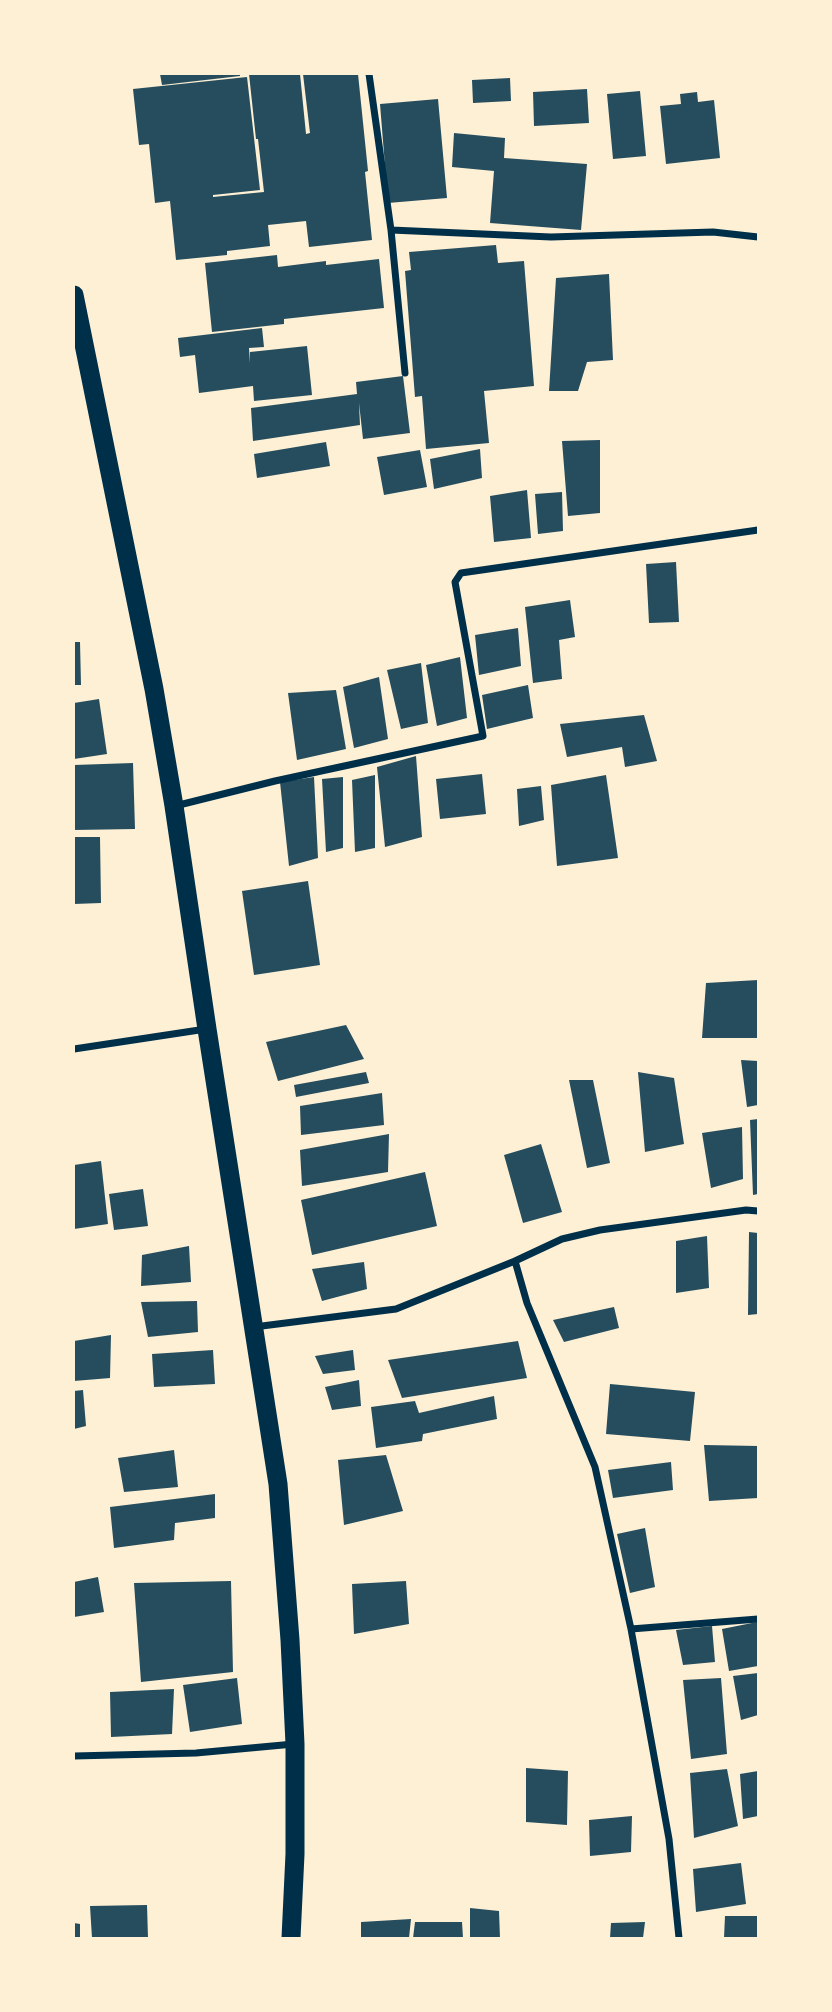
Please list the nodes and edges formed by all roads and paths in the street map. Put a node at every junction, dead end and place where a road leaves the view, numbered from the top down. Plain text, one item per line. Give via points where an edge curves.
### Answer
1 (369, 74) edge
2 (391, 230) junction
3 (758, 237) edge
4 (74, 301) edge
5 (405, 373) dead end
6 (758, 530) edge
7 (174, 806) junction
8 (206, 1029) junction
9 (74, 1049) edge
10 (758, 1211) edge
11 (515, 1261) junction
12 (253, 1328) junction
13 (758, 1619) edge
14 (631, 1629) junction
15 (295, 1744) junction
16 (74, 1756) edge
17 (292, 1938) edge
18 (679, 1938) edge

1 - 2 street
2 - 3 street via 551,237 712,232
2 - 5 street
4 - 7 highway
6 - 7 street via 461,573 455,582 483,736
7 - 8 highway
8 - 9 street
8 - 12 highway
10 - 11 street via 600,1230 562,1239
11 - 12 street via 396,1309
11 - 14 street via 527,1303 594,1467
12 - 15 highway via 278,1484
13 - 14 street
14 - 18 street via 669,1839
15 - 16 street via 196,1753
15 - 17 highway

